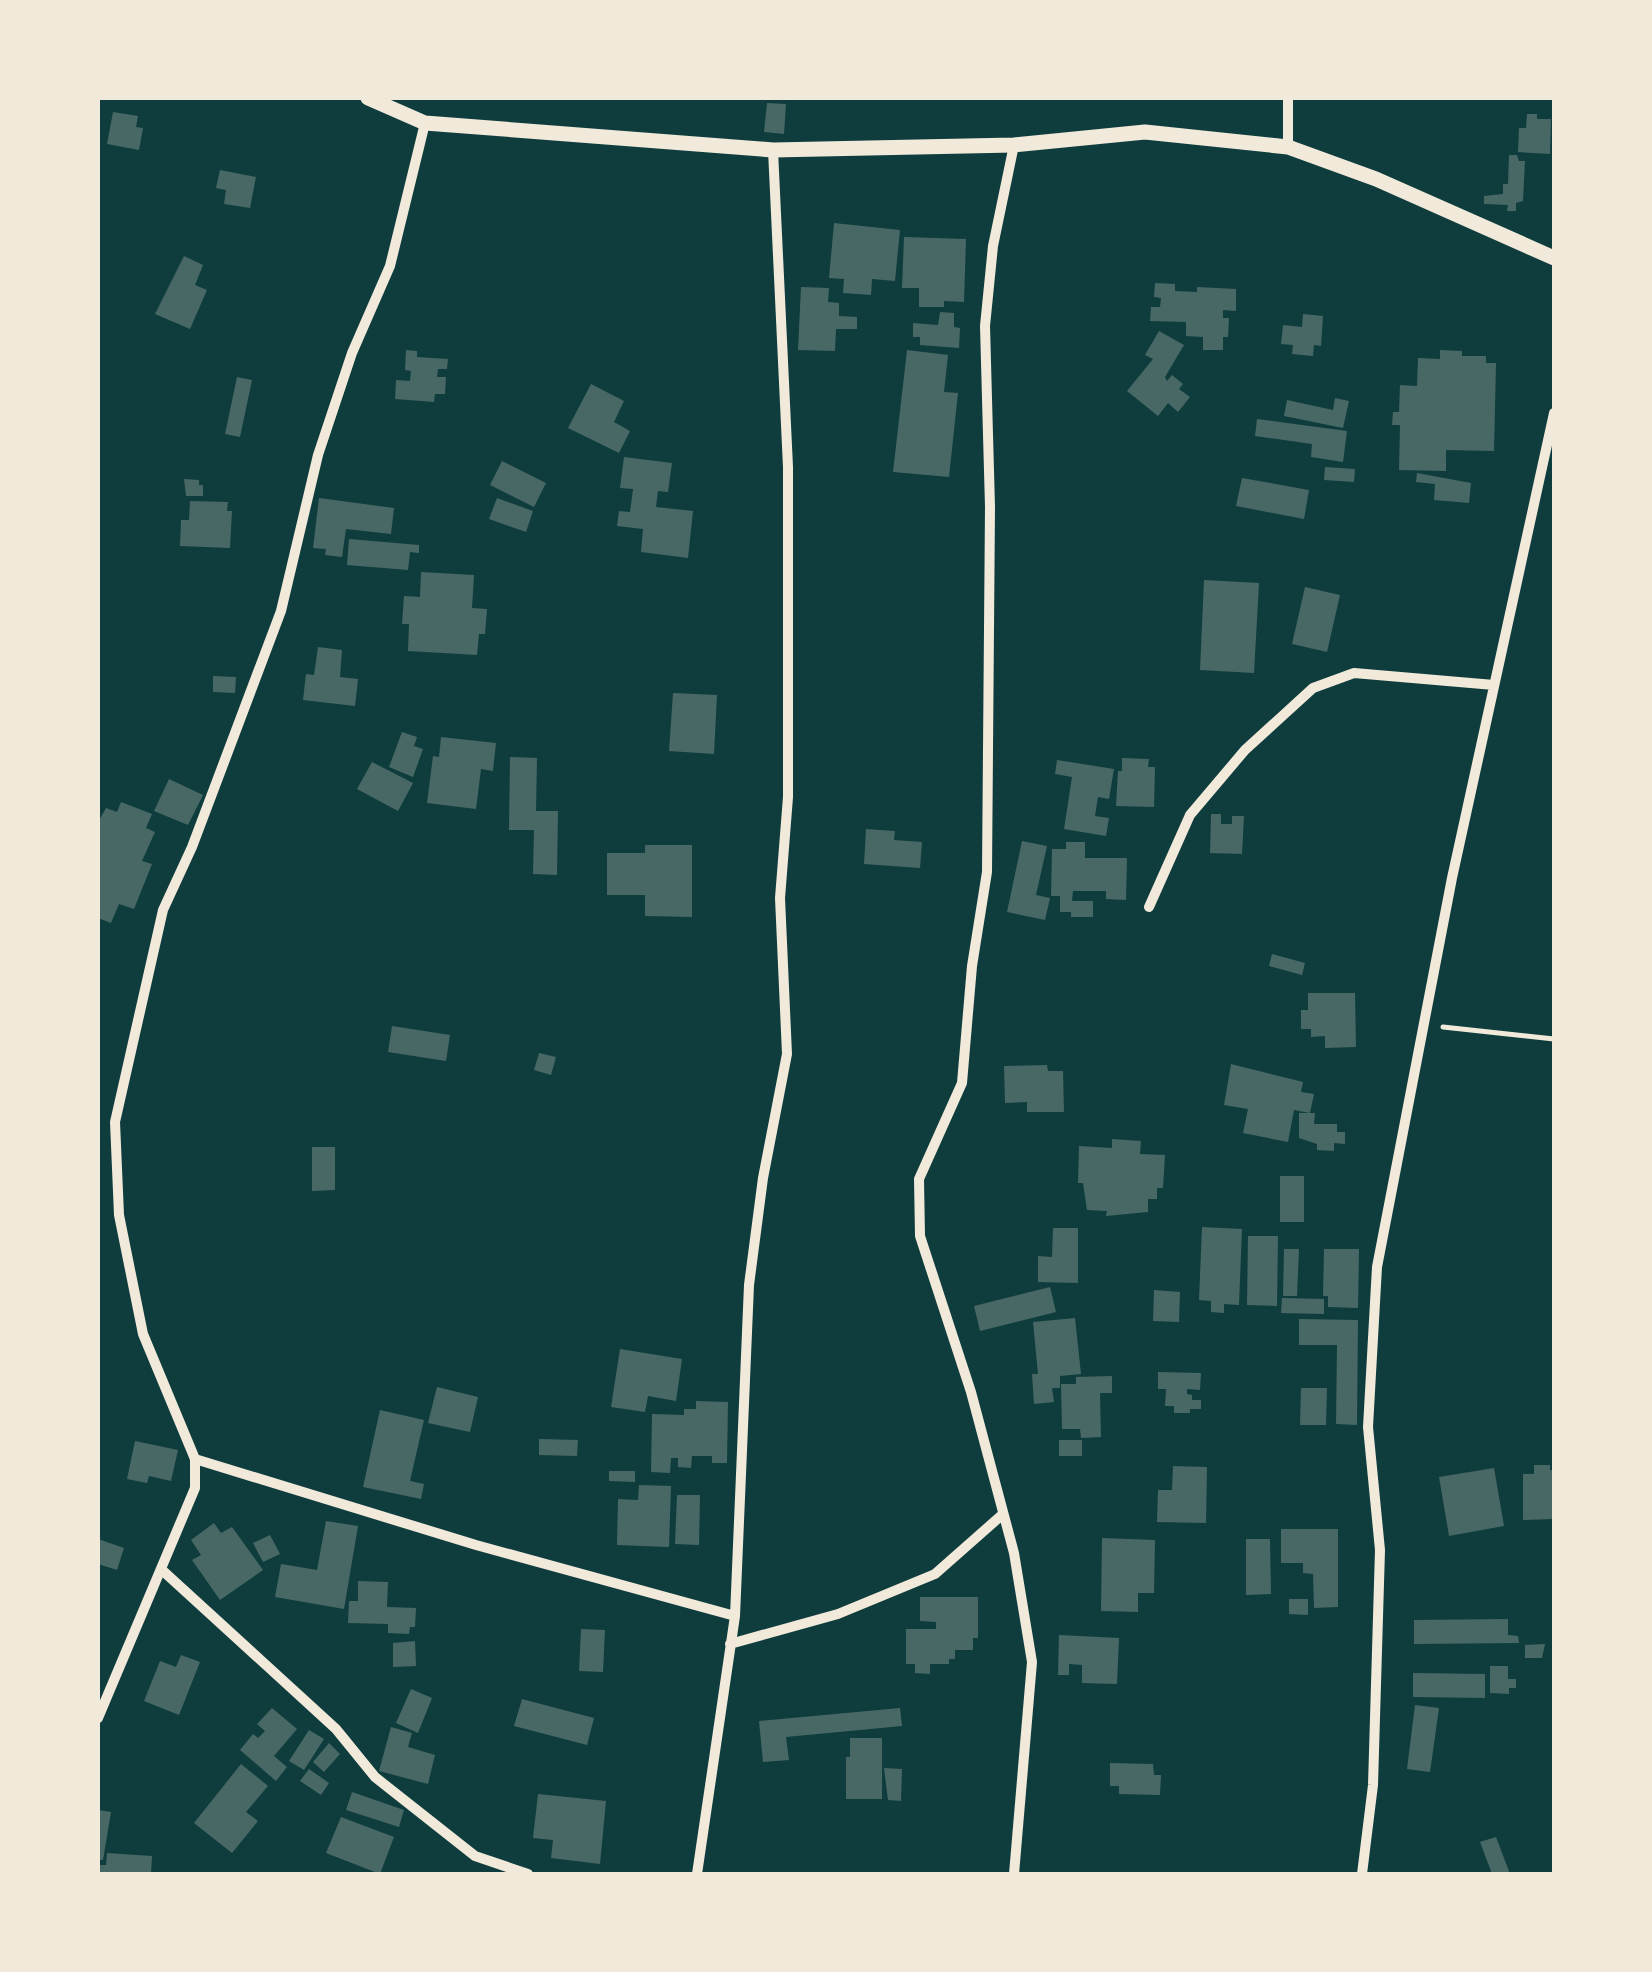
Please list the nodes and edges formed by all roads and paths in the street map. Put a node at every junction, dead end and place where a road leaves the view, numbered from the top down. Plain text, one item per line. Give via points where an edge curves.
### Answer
1 (368, 98) edge
2 (1288, 98) edge
3 (425, 124) junction
4 (1014, 146) junction
5 (1288, 147) junction
6 (773, 150) junction
7 (1554, 258) edge
8 (1554, 412) edge
9 (1494, 685) junction
10 (1149, 908) dead end
11 (1424, 1025) junction
12 (1554, 1039) edge
13 (195, 1459) junction
14 (1003, 1514) junction
15 (162, 1570) junction
16 (735, 1616) junction
17 (730, 1644) junction
18 (99, 1711) edge
19 (528, 1874) edge
20 (697, 1874) edge
21 (1014, 1874) edge
22 (1362, 1874) edge

1 - 3 street
2 - 5 street
3 - 6 street
3 - 13 street via 390,266 323,436 281,611 163,910 114,1122 119,1215 143,1334
4 - 5 street via 1145,132
4 - 6 street
4 - 14 street via 985,326 987,872 962,1083 918,1179 920,1236
5 - 7 street
6 - 16 street via 788,467 788,797 780,898 787,1054 749,1285
8 - 9 street
9 - 10 street via 1354,673 1313,688 1245,750 1190,815
9 - 11 street
11 - 12 path
11 - 22 street via 1377,1267 1368,1428 1380,1550 1373,1785
13 - 15 street via 195,1488
13 - 16 street
14 - 17 street via 935,1574 838,1614
14 - 21 street via 1032,1662
15 - 18 street
15 - 19 street via 336,1729 375,1776 475,1856
16 - 17 street
17 - 20 street

